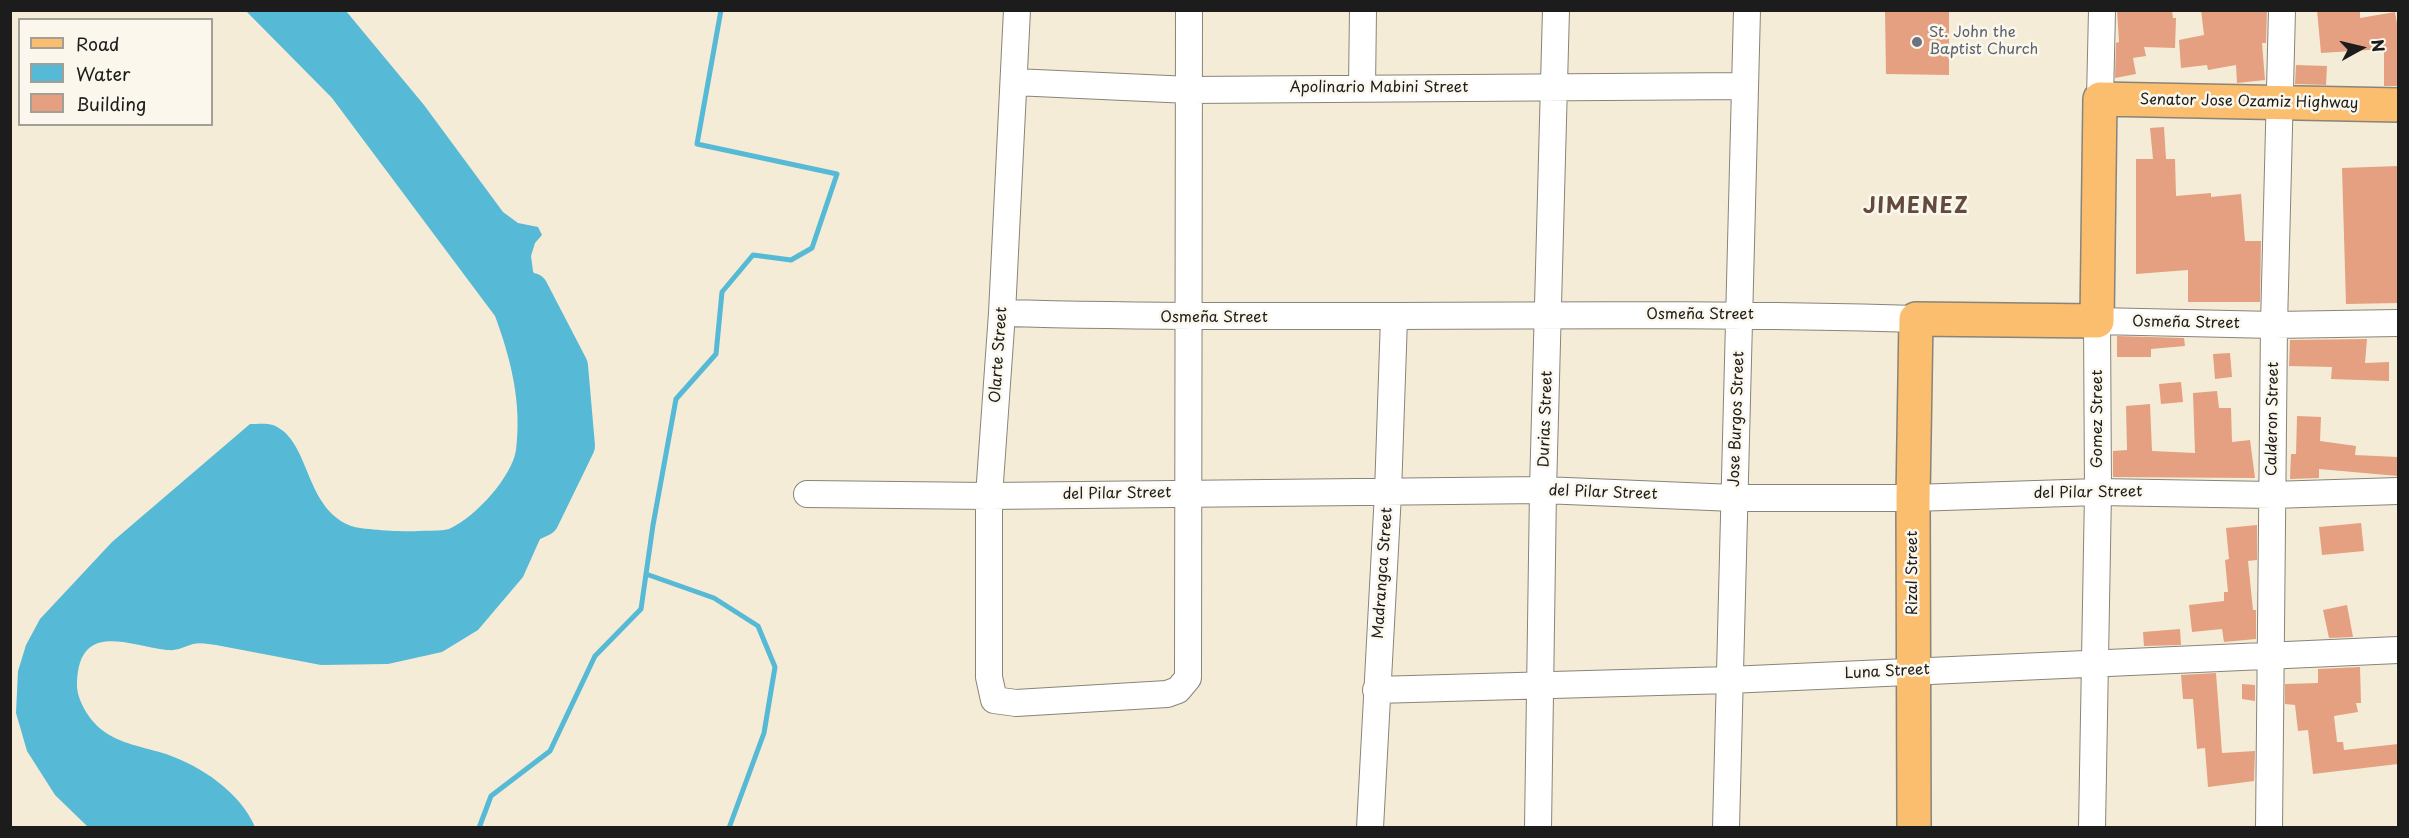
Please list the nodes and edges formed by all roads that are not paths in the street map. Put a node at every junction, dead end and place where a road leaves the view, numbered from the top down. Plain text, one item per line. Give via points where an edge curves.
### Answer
1 (1017, 10) edge
2 (1189, 10) edge
3 (1364, 10) edge
4 (1556, 10) edge
5 (1747, 10) edge
6 (2102, 10) edge
7 (2282, 10) edge
8 (1014, 82) junction
9 (1744, 86) junction
10 (1362, 88) junction
11 (1554, 88) junction
12 (1190, 90) junction
13 (2100, 99) junction
14 (2282, 104) junction
15 (2398, 105) edge
16 (1002, 313) junction
17 (1741, 314) junction
18 (1550, 316) junction
19 (1189, 318) junction
20 (1394, 318) junction
21 (1916, 320) junction
22 (2097, 321) junction
23 (2398, 323) edge
24 (2274, 325) junction
25 (1544, 490) junction
26 (2398, 491) edge
27 (2098, 492) junction
28 (1189, 493) junction
29 (1388, 493) junction
30 (807, 494) dead end
31 (2272, 495) junction
32 (989, 496) junction
33 (1734, 498) junction
34 (1913, 498) junction
35 (2398, 650) edge
36 (2271, 657) junction
37 (2093, 662) junction
38 (1914, 671) junction
39 (1729, 680) junction
40 (1540, 686) junction
41 (1376, 690) junction
42 (1370, 828) edge
43 (1538, 828) edge
44 (1726, 828) edge
45 (1914, 828) edge
46 (2092, 828) edge
47 (2269, 828) edge

1 - 8 street, Olarte Street
2 - 12 street
3 - 10 street
4 - 11 street, Durias Street
5 - 9 street, Jose Burgos Street
6 - 13 street, Gomez Street
7 - 14 street, Calderon Street
8 - 12 street, Apolinario Mabini Street
8 - 16 street, Olarte Street
9 - 11 street, Apolinario Mabini Street
9 - 17 street, Jose Burgos Street
10 - 11 street, Apolinario Mabini Street
10 - 12 street, Apolinario Mabini Street
11 - 18 street, Durias Street
12 - 19 street
13 - 14 main road, Senator Jose Ozamiz Highway
13 - 22 main road, Gomez Street
14 - 15 main road, Senator Jose Ozamiz Highway
14 - 24 street, Calderon Street
16 - 19 street, Osmeña Street
16 - 32 street, Olarte Street
17 - 18 street, Osmeña Street
17 - 21 street, Osmeña Street
17 - 33 street, Jose Burgos Street
18 - 20 street, Osmeña Street
18 - 25 street, Durias Street
19 - 20 street, Osmeña Street
19 - 28 street
20 - 29 street, Madrangca Street
21 - 22 main road, Osmeña Street
21 - 34 main road, Rizal Street
22 - 24 street, Osmeña Street
22 - 27 street, Gomez Street
23 - 24 street, Osmeña Street
24 - 31 street, Calderon Street
25 - 29 street, del Pilar Street
25 - 33 street, del Pilar Street
25 - 40 street, Durias Street
26 - 31 street, del Pilar Street
27 - 31 street, del Pilar Street
27 - 34 street, del Pilar Street
27 - 37 street, Gomez Street
28 - 29 street, del Pilar Street
28 - 32 street, del Pilar Street
28 - 32 street, Olarte Street via 1190,595 1185,684 1167,694 1016,703 994,699 989,684
29 - 41 street, Madrangca Street
30 - 32 street, del Pilar Street
31 - 36 street, Calderon Street
33 - 34 street, del Pilar Street
33 - 39 street, Jose Burgos Street
34 - 38 main road, Rizal Street
35 - 36 street, Luna Street
36 - 37 street, Luna Street
36 - 47 street, Calderon Street
37 - 38 street, Luna Street
37 - 46 street, Gomez Street
38 - 39 street, Luna Street
38 - 45 main road, Rizal Street
39 - 40 street, Luna Street
39 - 44 street, Jose Burgos Street
40 - 41 street, Luna Street
40 - 43 street, Durias Street
41 - 42 street, Madrangca Street

